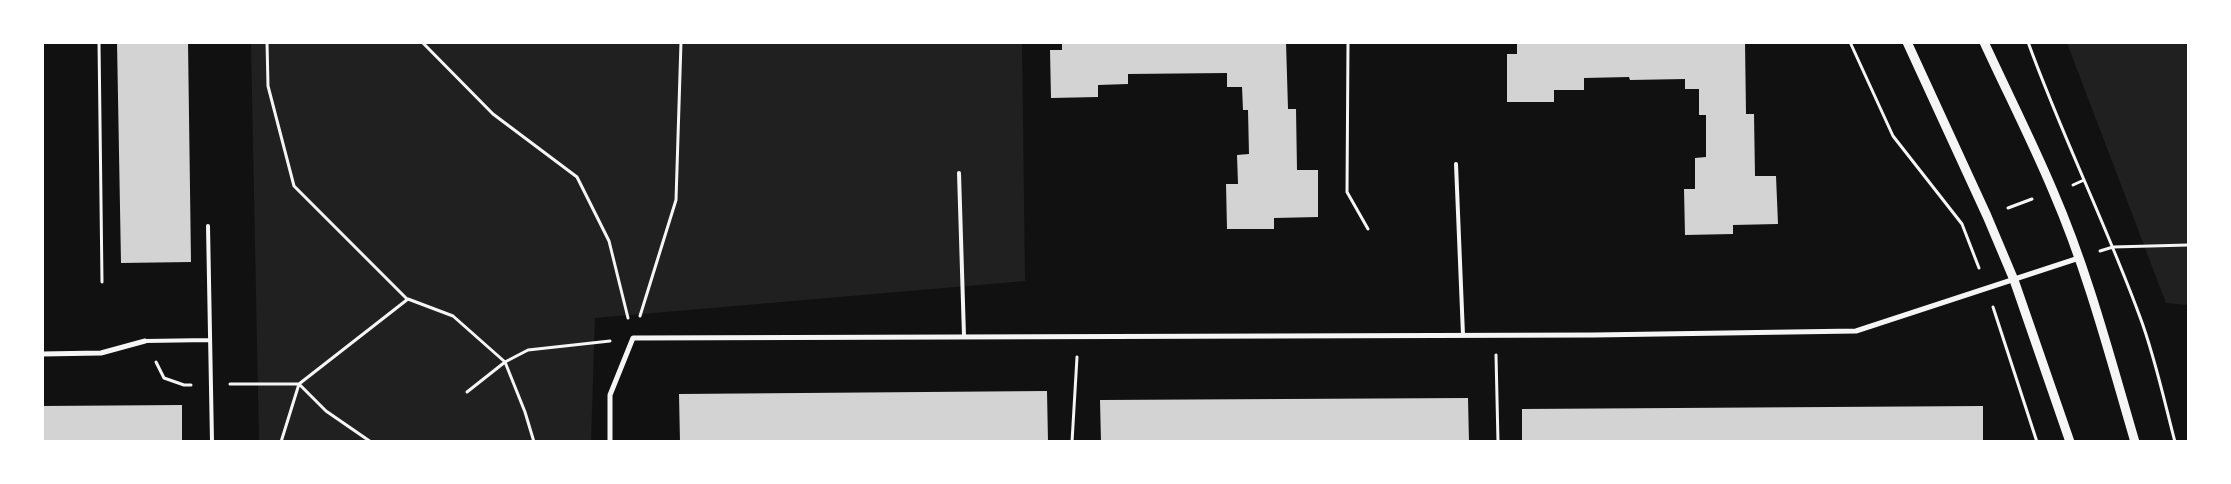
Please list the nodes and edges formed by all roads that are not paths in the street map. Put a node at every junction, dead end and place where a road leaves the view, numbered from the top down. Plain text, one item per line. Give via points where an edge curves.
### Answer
1 (1907, 42) edge
2 (1984, 42) edge
3 (1456, 164) dead end
4 (959, 173) dead end
5 (208, 226) dead end
6 (2079, 258) junction
7 (2014, 280) junction
8 (1463, 335) junction
9 (964, 336) junction
10 (210, 340) junction
11 (145, 341) joint
12 (42, 354) edge
13 (212, 442) edge
14 (610, 442) edge
15 (2070, 442) edge
16 (2135, 442) edge

1 - 7 street
2 - 6 street via 2054,192
3 - 8 lane
4 - 9 lane
5 - 10 lane
6 - 7 street
6 - 16 street
7 - 8 street via 1856,331
7 - 15 street
8 - 9 street
9 - 14 street via 633,338 610,395
10 - 11 lane
10 - 13 lane
11 - 12 street via 101,353

